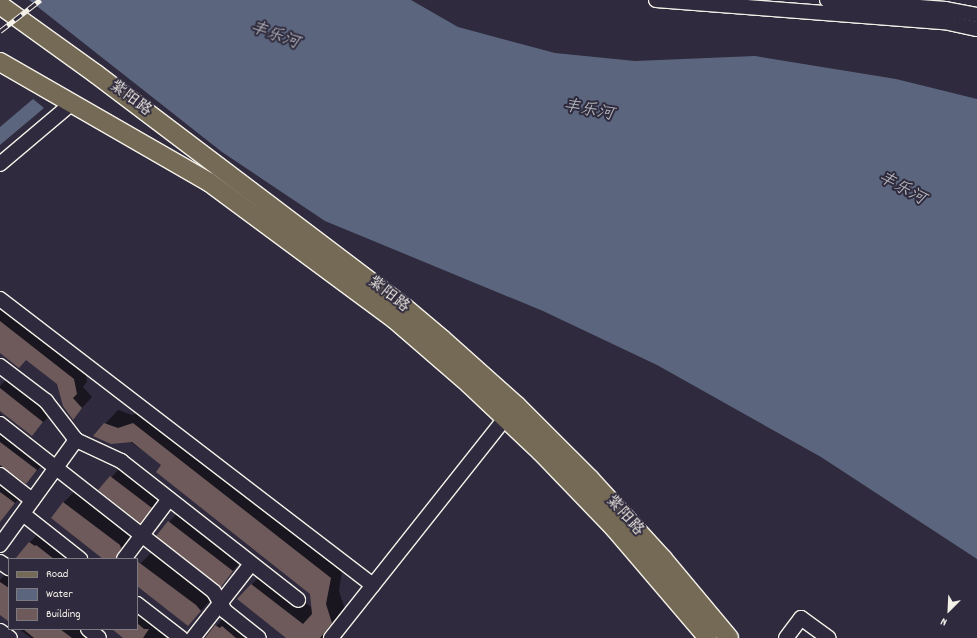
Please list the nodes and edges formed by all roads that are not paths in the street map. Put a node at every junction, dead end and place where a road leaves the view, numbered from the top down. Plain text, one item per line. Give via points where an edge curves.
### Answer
1 (656, 0) edge
2 (827, 0) edge
3 (0, 5) edge
4 (977, 15) edge
5 (977, 29) edge
6 (0, 62) edge
7 (71, 104) junction
8 (0, 164) edge
9 (0, 299) edge
10 (0, 366) edge
11 (506, 417) junction
12 (0, 424) edge
13 (76, 440) junction
14 (56, 468) junction
15 (0, 475) edge
16 (169, 499) junction
17 (32, 500) junction
18 (23, 514) junction
19 (3, 536) edge
20 (142, 536) junction
21 (79, 558) edge
22 (125, 558) edge
23 (251, 564) junction
24 (373, 585) junction
25 (298, 600) dead end
26 (220, 603) junction
27 (138, 605) edge
28 (0, 631) edge
29 (10, 638) edge
30 (180, 638) edge
31 (193, 638) edge
32 (259, 638) edge
33 (331, 638) edge
34 (708, 638) edge
35 (728, 638) edge
36 (786, 638) edge
37 (829, 638) edge

1 - 5 street via 944,22
2 - 4 street via 946,9
3 - 35 main road, 紫阳路 via 96,74 442,339 517,406 590,479 663,559
6 - 7 main road, 紫阳路
7 - 8 street
7 - 11 main road, 紫阳路 via 154,148 238,201 394,319
9 - 24 street
10 - 13 street via 46,401
11 - 24 street
11 - 34 main road, 紫阳路 via 615,529
12 - 14 street
13 - 14 street
13 - 16 street via 121,461
14 - 17 street
14 - 20 street
15 - 17 street
16 - 20 street
16 - 23 street
17 - 18 street
18 - 19 street
18 - 21 street
20 - 22 street
20 - 26 street via 214,592
23 - 25 street
23 - 26 street
24 - 33 street
26 - 31 street
26 - 32 street via 225,611
27 - 30 street
28 - 29 street
36 - 37 street via 801,618

